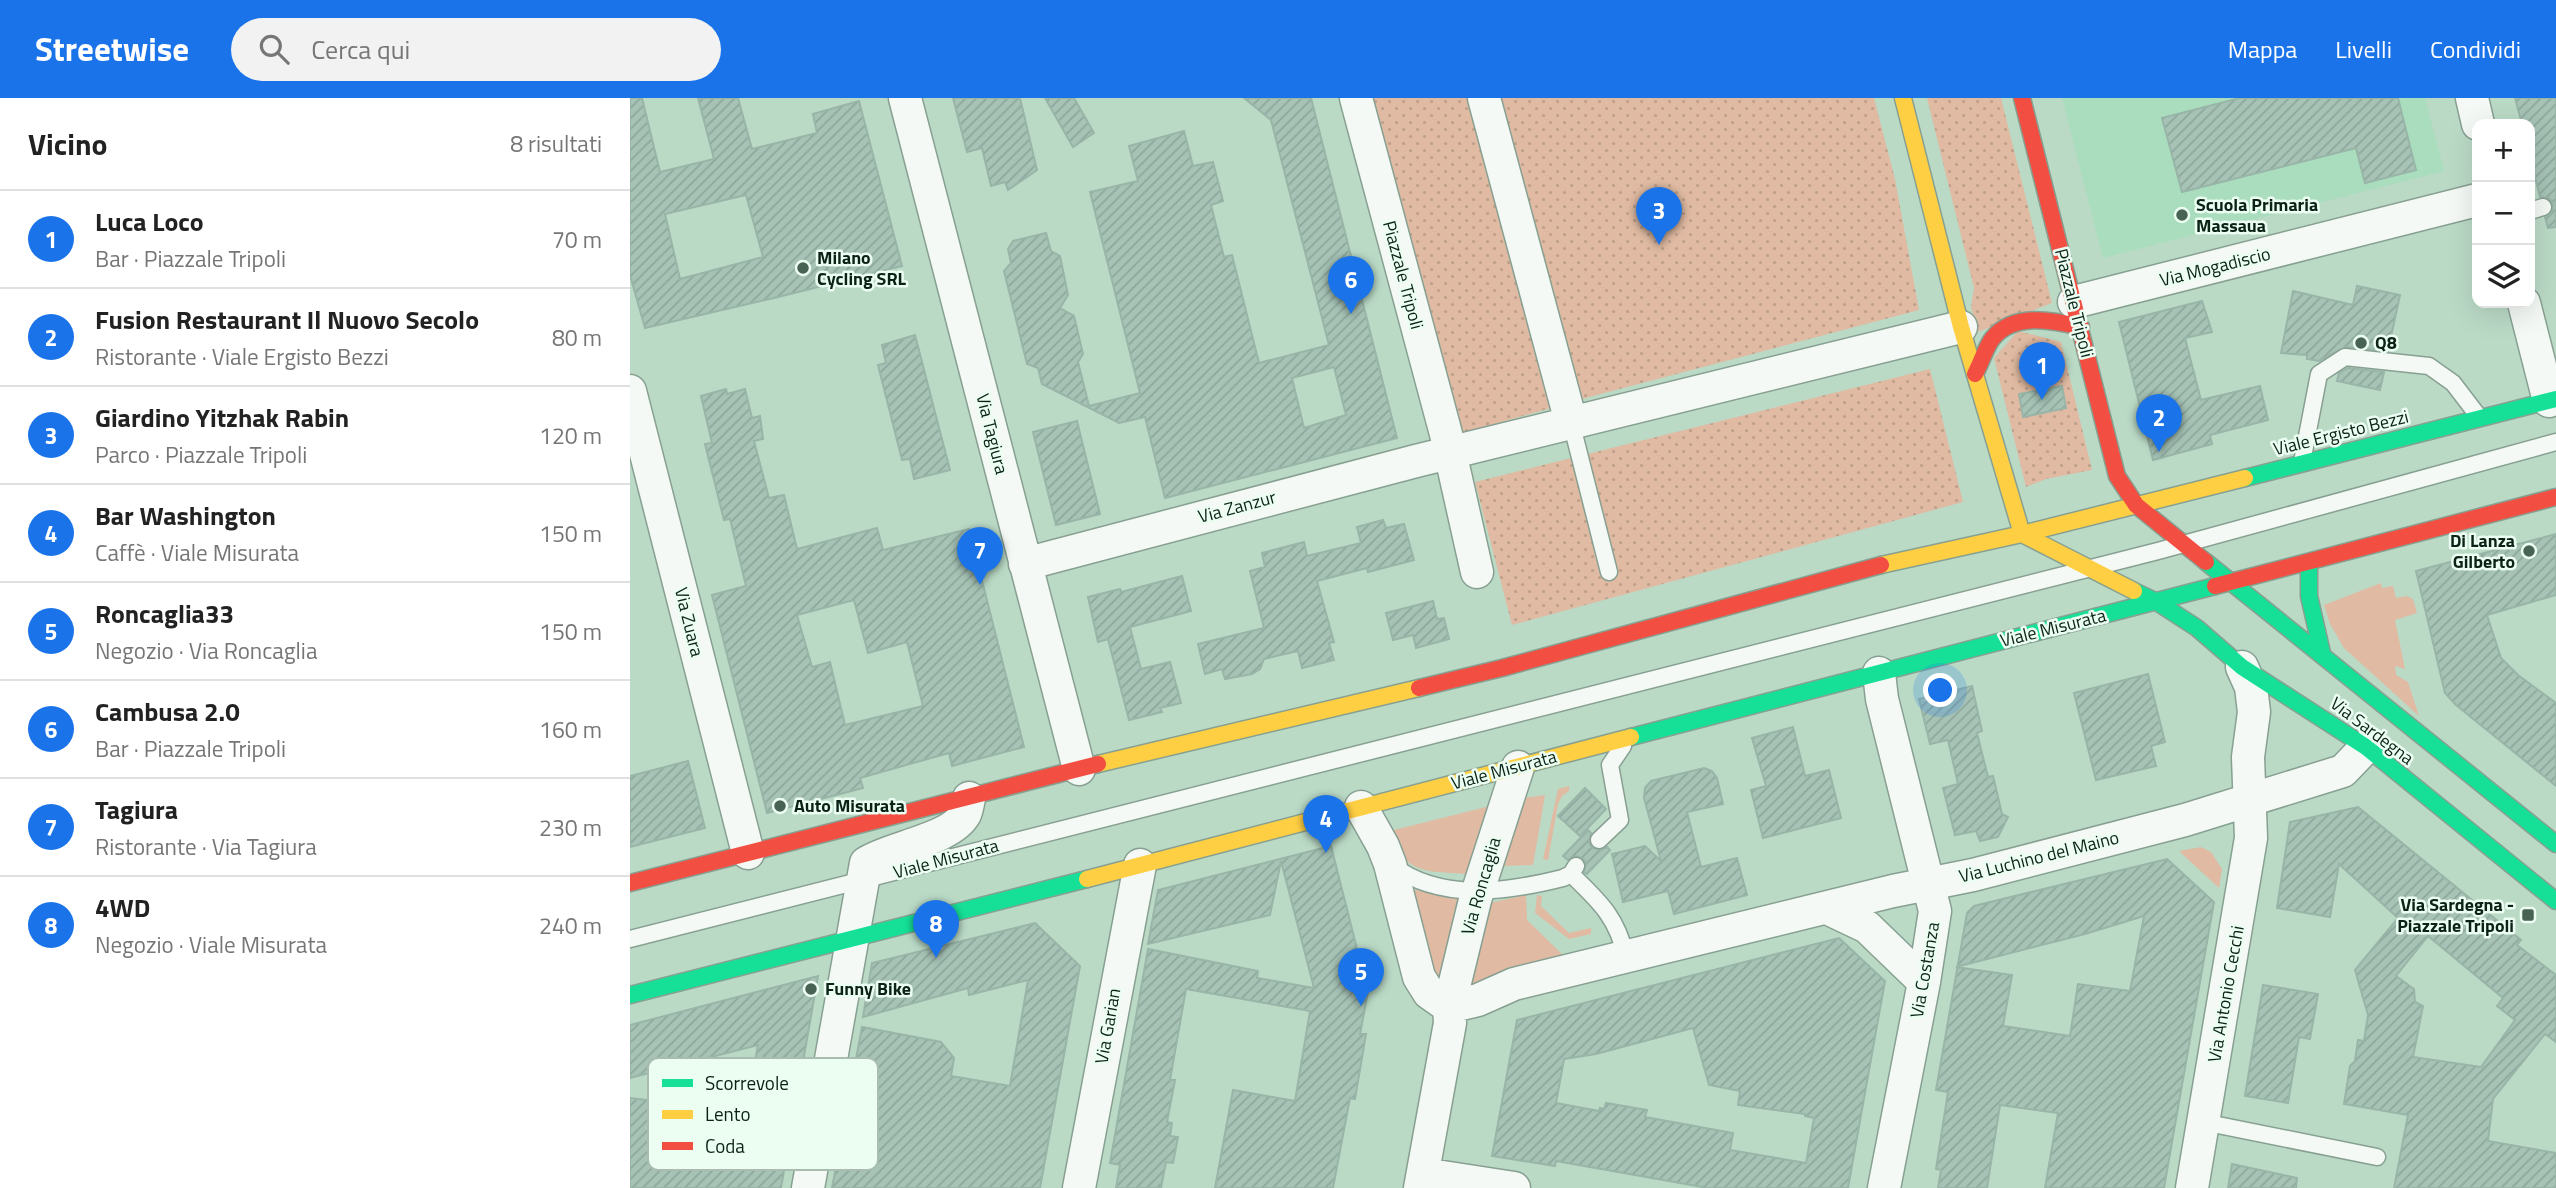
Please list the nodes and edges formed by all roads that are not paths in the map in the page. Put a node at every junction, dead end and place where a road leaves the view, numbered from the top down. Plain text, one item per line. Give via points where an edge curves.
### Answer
1 (905, 98) edge
2 (1356, 98) edge
3 (1484, 98) edge
4 (1903, 98) edge
5 (2022, 98) edge
6 (2472, 98) edge
7 (2477, 119) edge
8 (2472, 201) edge
9 (2525, 308) edge
10 (2077, 315) junction
11 (1961, 327) junction
12 (1975, 374) junction
13 (630, 391) edge
14 (2552, 400) edge
15 (2481, 419) junction
16 (1571, 422) junction
17 (2556, 442) edge
18 (1450, 453) junction
19 (2302, 462) junction
20 (2556, 497) edge
21 (2136, 505) junction
22 (2022, 534) junction
23 (2185, 544) junction
24 (2309, 562) junction
25 (1025, 564) junction
26 (2090, 569) junction
27 (1477, 572) dead end
28 (1609, 572) dead end
29 (2233, 582) junction
30 (2157, 602) junction
31 (2322, 653) junction
32 (2242, 667) junction
33 (1879, 673) junction
34 (2381, 728) junction
35 (1633, 736) junction
36 (1518, 766) junction
37 (1079, 769) junction
38 (969, 798) junction
39 (2250, 800) junction
40 (1361, 807) junction
41 (1599, 840) dead end
42 (2556, 844) edge
43 (748, 853) junction
44 (1390, 864) junction
45 (1140, 865) junction
46 (862, 882) junction
47 (1928, 882) junction
48 (630, 883) edge
49 (1478, 890) junction
50 (2556, 901) edge
51 (1827, 908) junction
52 (630, 939) edge
53 (852, 940) junction
54 (1626, 957) junction
55 (1924, 982) junction
56 (630, 995) edge
57 (1449, 1007) junction
58 (831, 1058) edge
59 (2203, 1122) junction
60 (2377, 1157) dead end
61 (811, 1170) edge
62 (1421, 1181) edge
63 (808, 1188) edge
64 (1079, 1188) edge
65 (1514, 1188) edge
66 (1884, 1188) edge
67 (2192, 1188) edge

1 - 25 street, Via Tagiura
2 - 18 street, Piazzale Tripoli
3 - 16 street
4 - 11 main road
5 - 10 main road, Piazzale Tripoli
6 - 7 street
8 - 10 street, Via Mogadiscio
9 - 14 street
10 - 12 main road via 2024,320 1995,335
10 - 21 main road, Piazzale Tripoli via 2117,476
11 - 12 main road
11 - 16 street
12 - 22 main road
13 - 43 street, Via Zuara
14 - 15 main road, Viale Ergisto Bezzi
15 - 19 main road, Viale Ergisto Bezzi
15 - 19 lane via 2453,383 2429,366 2344,357 2319,374
16 - 18 street
16 - 28 lane
17 - 23 lane
18 - 25 street, Via Zanzur
18 - 27 street, Piazzale Tripoli
19 - 21 main road, Viale Ergisto Bezzi
20 - 24 main road
21 - 22 main road
21 - 23 main road, Piazzale Tripoli
22 - 26 main road
22 - 37 main road via 1856,571 1502,668
23 - 26 lane
23 - 29 main road, Piazzale Tripoli
24 - 29 main road
24 - 31 main road via 2309,596
25 - 37 street, Via Tagiura
26 - 30 main road
26 - 46 lane, Viale Misurata
29 - 30 main road
29 - 31 main road, Via Sardegna
30 - 32 main road, Via Sardegna via 2197,628
30 - 33 main road, Viale Misurata
31 - 34 main road, Via Sardegna
32 - 34 main road, Via Sardegna via 2329,721
32 - 39 street, Via Antonio Cecchi via 2251,687 2254,712 2248,757
33 - 35 main road, Viale Misurata
33 - 47 street, Via Costanza
34 - 39 street via 2343,771
34 - 42 main road, Via Sardegna
34 - 50 main road, Via Sardegna
35 - 36 main road, Viale Misurata
35 - 41 lane via 1609,765 1620,820
36 - 40 main road, Viale Misurata
36 - 49 street, Via Roncaglia
37 - 38 main road
38 - 43 main road
38 - 46 street, Viale Misurata via 965,815 933,838 866,863
39 - 47 street, Via Luchino del Maino via 1973,876
39 - 59 street, Via Antonio Cecchi via 2246,880
40 - 44 street
40 - 45 main road, Viale Misurata
43 - 48 main road
44 - 49 lane via 1435,887
44 - 57 street via 1419,977 1429,993
45 - 53 main road, Viale Misurata
45 - 64 street, Via Garian
46 - 52 lane, Viale Misurata
46 - 53 street, Viale Misurata
47 - 51 street, Via Luchino del Maino
47 - 55 street, Via Costanza via 1935,911
49 - 54 lane via 1554,881 1573,870 1609,912
49 - 57 street, Via Roncaglia
51 - 54 street, Via Luchino del Maino
51 - 55 street via 1867,927
53 - 56 main road, Viale Misurata
53 - 58 street
54 - 57 street, Via Luchino del Maino via 1514,984
55 - 66 street, Via Costanza
57 - 62 street, Via Roncaglia via 1450,1024
59 - 60 lane
59 - 67 street, Via Antonio Cecchi
61 - 63 street
62 - 65 street

